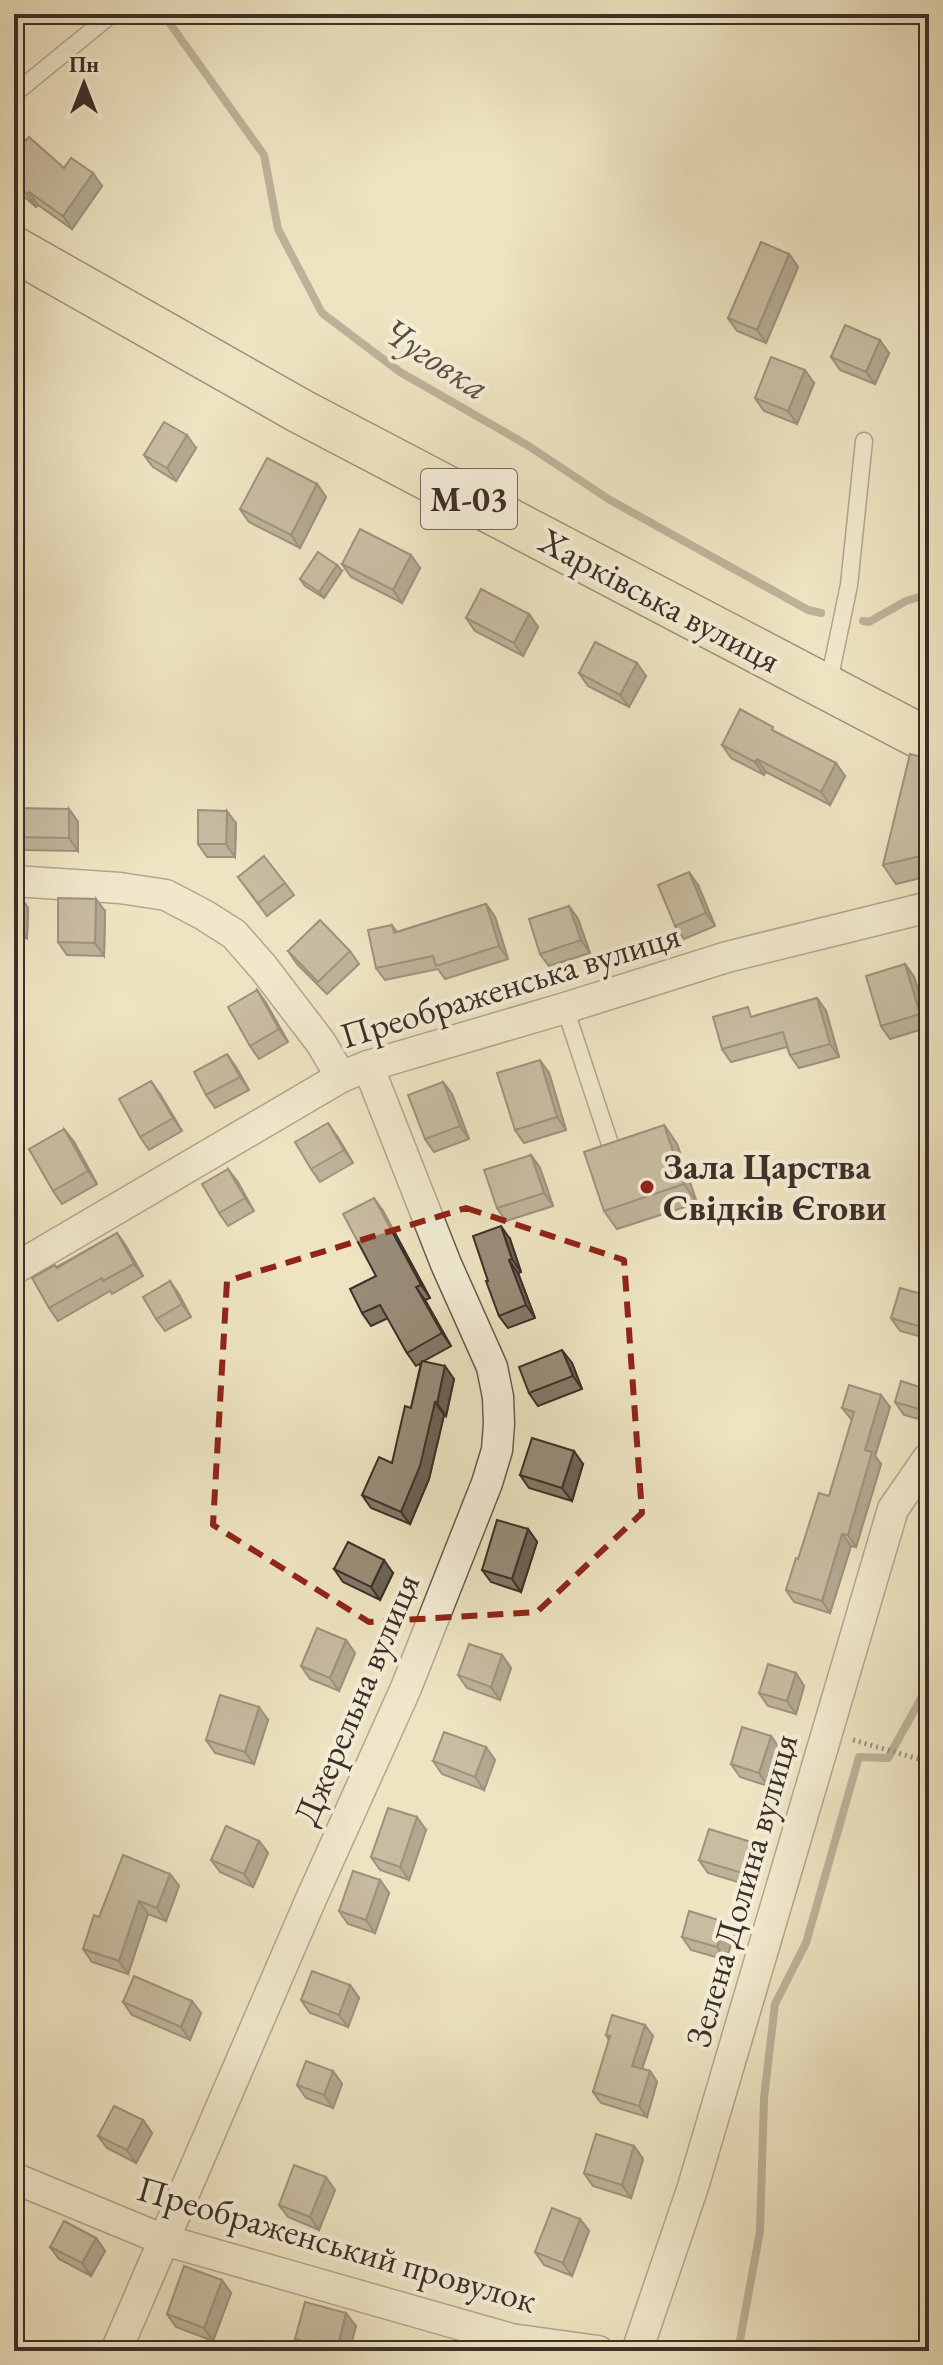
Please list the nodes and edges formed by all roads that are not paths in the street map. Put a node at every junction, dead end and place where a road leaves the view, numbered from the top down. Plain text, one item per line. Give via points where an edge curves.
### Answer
1 (112, 14) edge
2 (14, 94) edge
3 (14, 249) edge
4 (864, 441) dead end
5 (827, 687) junction
6 (929, 741) edge
7 (14, 881) edge
8 (929, 907) edge
9 (565, 1008) junction
10 (354, 1071) junction
11 (611, 1147) edge
12 (14, 1269) edge
13 (929, 1457) edge
14 (14, 2178) edge
15 (164, 2240) junction
16 (116, 2351) edge
17 (598, 2351) edge
18 (637, 2351) edge

1 - 2 lane
3 - 5 highway, Харківська вулиця / М-03 via 300,411
4 - 5 lane via 849,585
5 - 6 highway, Харківська вулиця / М-03
7 - 10 street, Джерельна вулиця via 166,895 204,915 234,934 321,1043
8 - 9 street, Преображенська вулиця via 727,957
9 - 10 street, Преображенська вулиця
9 - 11 lane
10 - 12 street, Преображенська вулиця
10 - 15 street, Джерельна вулиця via 492,1367 498,1397 497,1450 406,1688
13 - 18 street, Зелена Долина вулиця via 893,1509 693,2187
14 - 15 street, Преображенський провулок
15 - 16 street, Джерельна вулиця
15 - 17 street, Преображенський провулок via 511,2339

